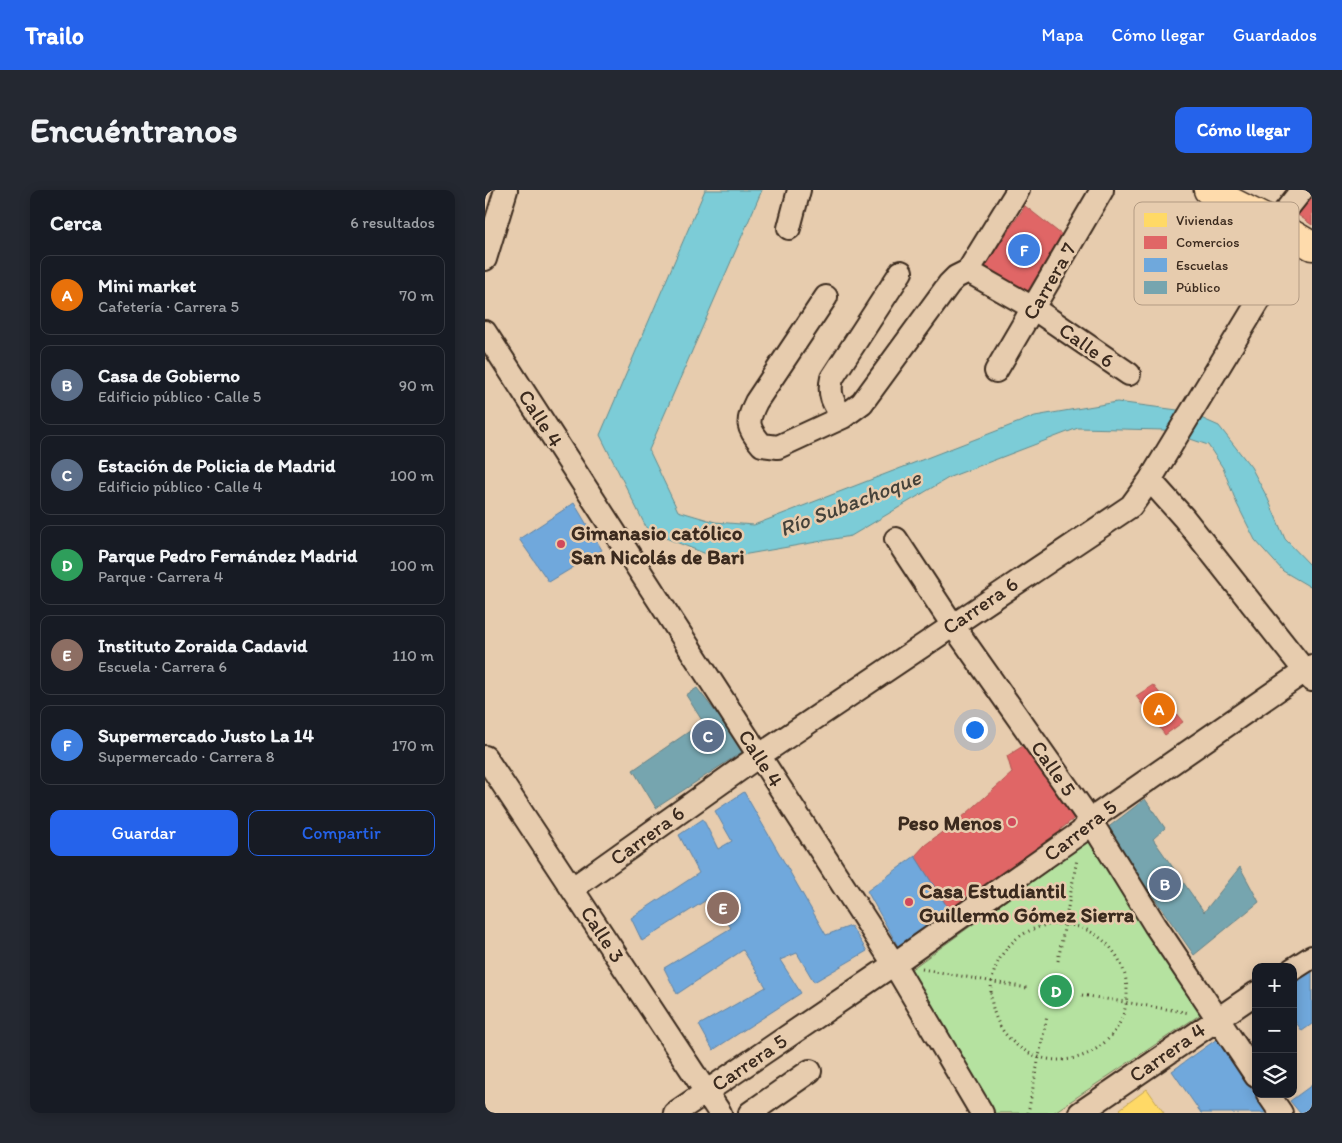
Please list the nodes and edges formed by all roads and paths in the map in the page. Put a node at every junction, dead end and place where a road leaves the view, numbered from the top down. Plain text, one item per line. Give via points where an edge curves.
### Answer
1 (799, 190) edge
2 (1018, 190) edge
3 (1102, 190) edge
4 (1208, 190) edge
5 (1303, 190) edge
6 (497, 200) edge
7 (1231, 202) edge
8 (1299, 213) edge
9 (789, 228) dead end
10 (485, 259) edge
11 (968, 271) junction
12 (901, 272) dead end
13 (826, 297) dead end
14 (1255, 305) edge
15 (1033, 308) junction
16 (485, 332) edge
17 (996, 371) dead end
18 (1129, 374) dead end
19 (843, 418) junction
20 (1150, 480) junction
21 (896, 539) dead end
22 (952, 624) junction
23 (1310, 672) edge
24 (759, 755) junction
25 (485, 757) edge
26 (1090, 820) junction
27 (1077, 858) dead end
28 (573, 888) junction
29 (1066, 924) junction
30 (1312, 957) edge
31 (1058, 961) dead end
32 (895, 964) junction
33 (1297, 966) edge
34 (918, 969) dead end
35 (992, 982) junction
36 (1027, 988) dead end
37 (1082, 995) dead end
38 (1252, 996) edge
39 (1126, 1002) junction
40 (1047, 1016) dead end
41 (1217, 1018) junction
42 (1038, 1056) junction
43 (1252, 1070) edge
44 (809, 1072) dead end
45 (705, 1091) junction
46 (1271, 1098) edge
47 (675, 1113) edge
48 (720, 1113) edge
49 (751, 1113) edge
50 (982, 1113) edge
51 (1028, 1113) edge
52 (1080, 1113) edge
53 (1281, 1113) edge

1 - 9 street
2 - 11 street
3 - 15 street, Carrera 7
4 - 7 main road
5 - 8 street, Carrera 6
6 - 10 street
11 - 15 street, Calle 6
11 - 19 street via 949,284 861,403
12 - 19 street via 832,378 829,390 832,402
13 - 19 street via 756,402 749,417 750,432 761,445 778,447
14 - 20 street, Carrera 6
15 - 17 street, Carrera 7
15 - 18 street, Calle 6
16 - 24 street, Calle 4
20 - 22 street, Carrera 6 via 1131,506
20 - 23 street via 1185,518
21 - 22 street, Calle 5
22 - 24 street, Carrera 6
22 - 26 street, Calle 5
23 - 26 street, Carrera 5
24 - 28 street, Carrera 6
24 - 32 street, Calle 4
25 - 28 street, Calle 3
26 - 32 street, Carrera 5 via 1081,832
26 - 41 street, Calle 5
27 - 29 path
28 - 45 street, Calle 3
29 - 31 path
29 - 35 path via 1039,927 1019,937 1003,952 993,972
29 - 39 path via 1083,928 1103,939 1117,956 1126,977
30 - 33 street
32 - 45 street, Carrera 5
32 - 50 street, Calle 4
34 - 35 path
35 - 36 path
35 - 42 path via 995,1017 1007,1036 1024,1050
37 - 39 path
38 - 41 street, Carrera 4
39 - 41 path
39 - 42 path via 1121,1021 1108,1040 1089,1053 1068,1059
40 - 42 path
41 - 43 street, Calle 5
41 - 52 street, Carrera 4
42 - 51 path
44 - 49 street
45 - 47 street, Carrera 5
45 - 48 street, Calle 3
46 - 53 street

